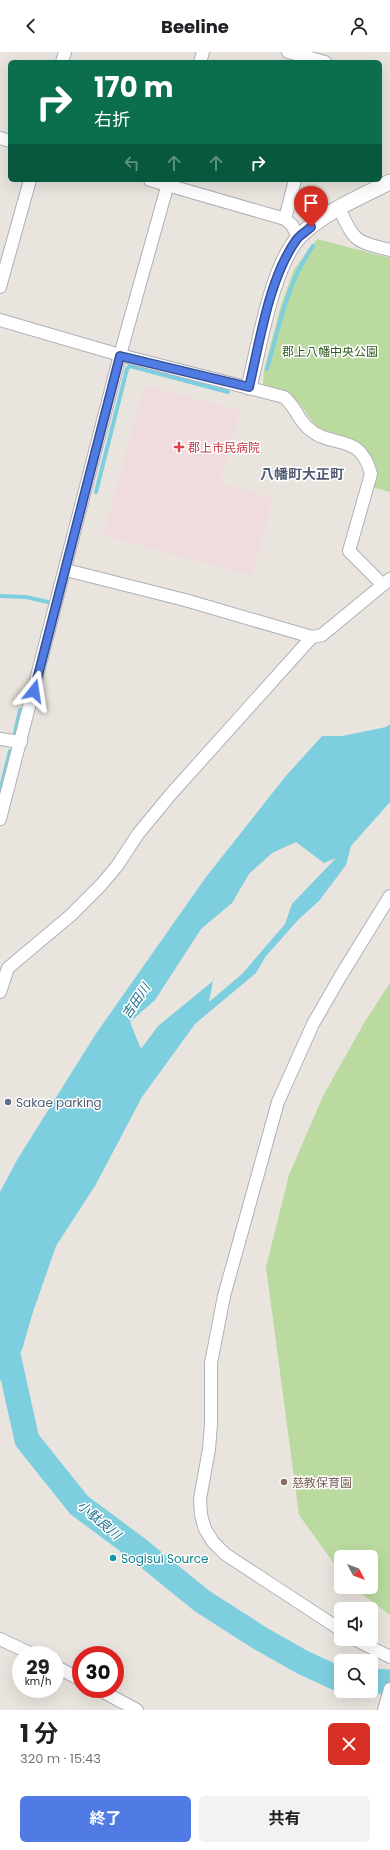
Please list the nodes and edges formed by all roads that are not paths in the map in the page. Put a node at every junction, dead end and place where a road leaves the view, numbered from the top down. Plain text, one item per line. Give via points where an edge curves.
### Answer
1 (288, 52) edge
2 (318, 60) edge
3 (29, 182) edge
4 (169, 182) edge
5 (294, 182) edge
6 (390, 182) edge
7 (339, 208) junction
8 (285, 219) junction
9 (298, 237) junction
10 (390, 250) edge
11 (0, 287) edge
12 (0, 320) edge
13 (120, 356) junction
14 (249, 387) junction
15 (66, 570) junction
16 (387, 582) edge
17 (312, 637) junction
18 (0, 739) edge
19 (21, 742) junction
20 (0, 819) edge
21 (390, 896) edge
22 (0, 992) edge
23 (334, 1625) edge
24 (0, 1639) edge
25 (15, 1646) edge
26 (368, 1646) edge
27 (390, 1657) edge
28 (390, 1689) edge
29 (115, 1698) edge
30 (385, 1707) edge
31 (137, 1710) edge

1 - 2 street
3 - 11 street
4 - 8 street
4 - 13 street
5 - 8 street
6 - 7 street
7 - 9 street
7 - 10 street via 351,233 362,243
8 - 9 street via 292,225
9 - 14 street via 286,256 274,285
12 - 13 street
13 - 14 street
13 - 15 street
14 - 16 street via 284,397 292,403 308,427 317,434 353,446 362,452 372,474 349,551
15 - 17 street via 185,600
15 - 19 street
16 - 17 street via 322,635
17 - 22 street via 171,794 101,885 71,915 8,968
18 - 19 street
19 - 20 street
21 - 23 street via 313,1024 278,1102 224,1296 211,1363 211,1430 200,1499 205,1529 225,1554
24 - 25 street
26 - 27 street
28 - 30 street
29 - 31 street

